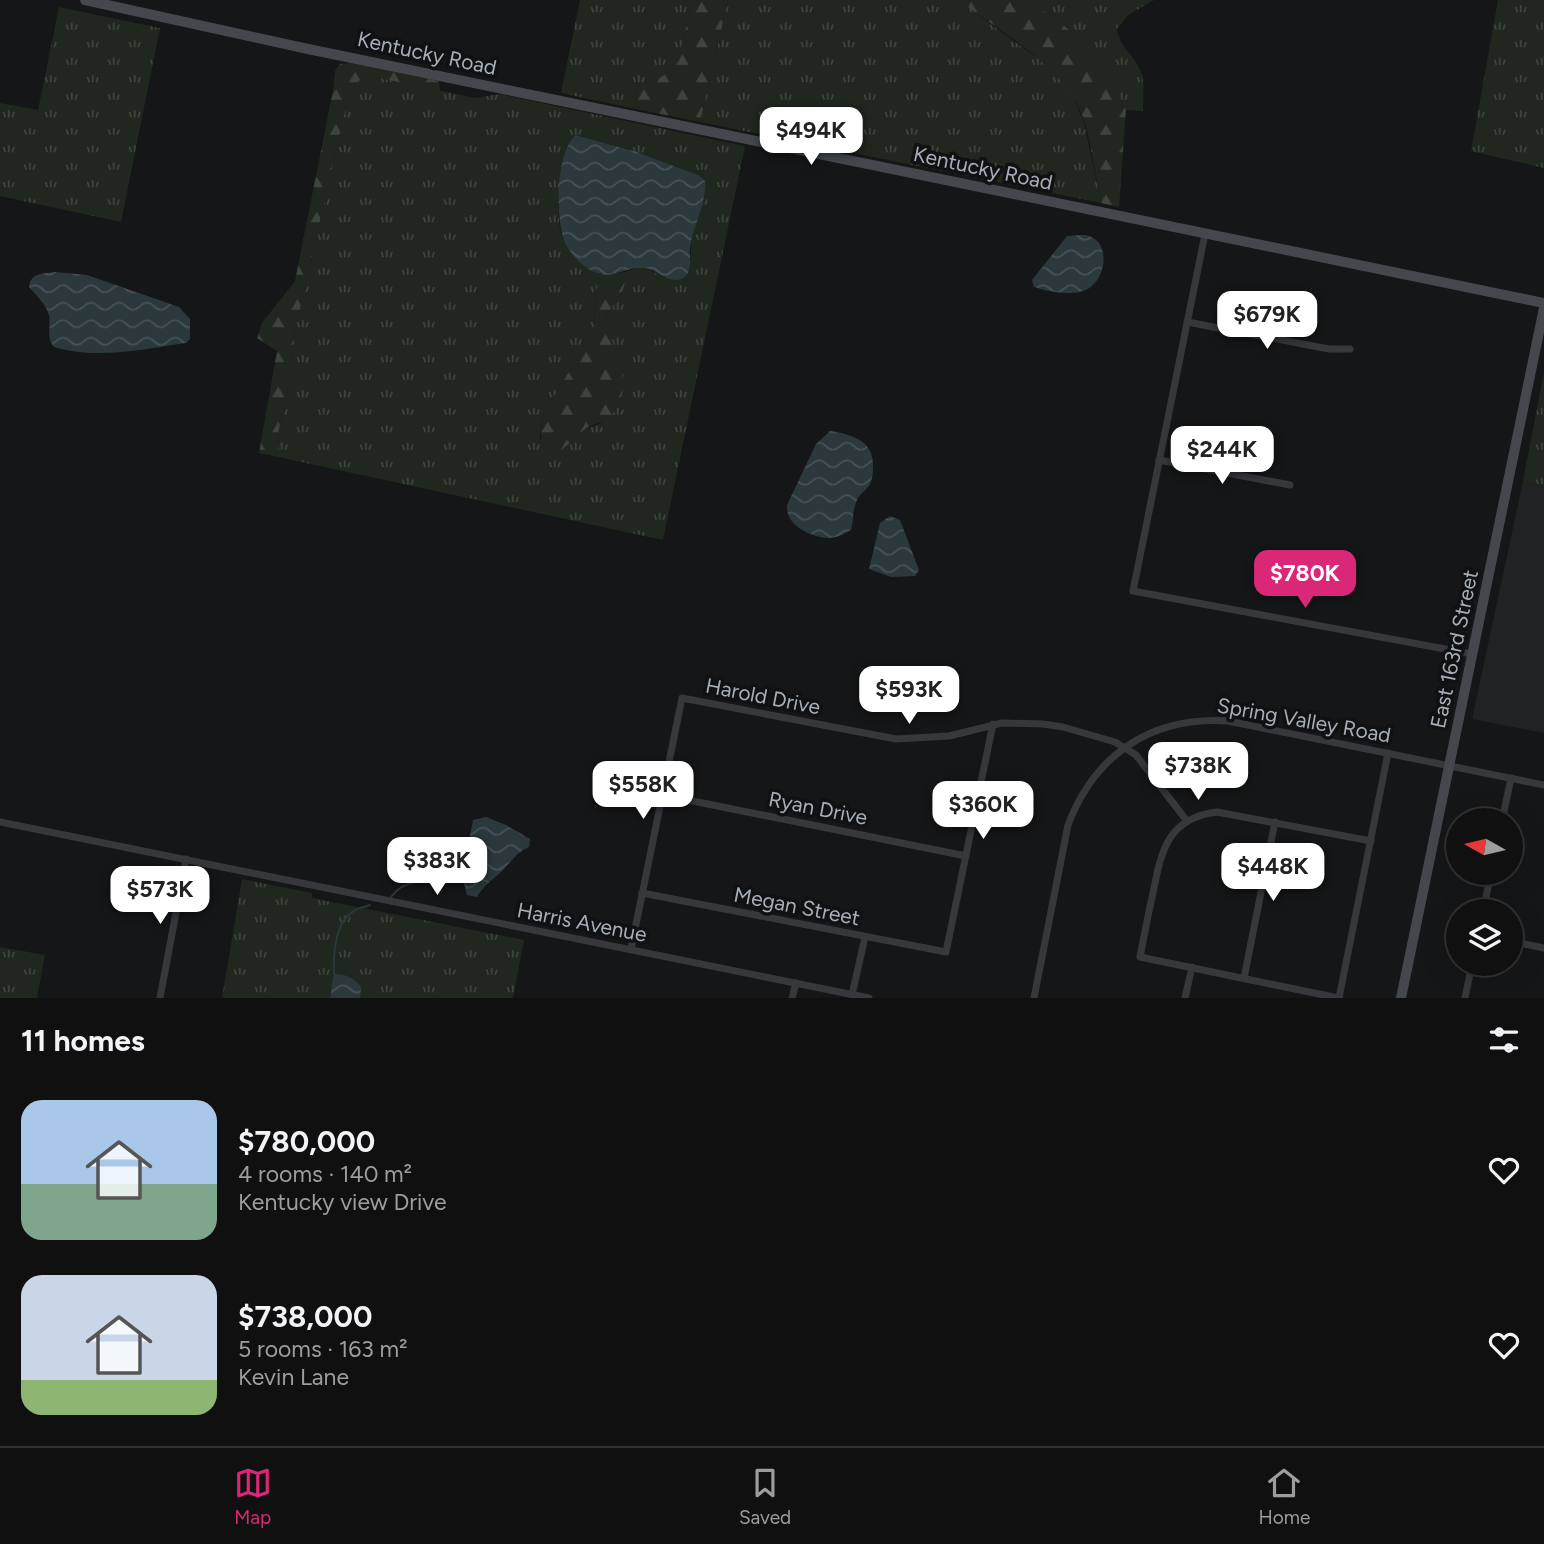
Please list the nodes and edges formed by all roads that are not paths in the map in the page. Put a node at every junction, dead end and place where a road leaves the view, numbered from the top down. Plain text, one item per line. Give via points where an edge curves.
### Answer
1 (85, 0) edge
2 (1205, 234) junction
3 (1544, 305) edge
4 (1187, 322) junction
5 (1350, 349) dead end
6 (1159, 460) junction
7 (1290, 485) dead end
8 (1472, 654) junction
9 (993, 724) junction
10 (1125, 747) junction
11 (1388, 753) junction
12 (1449, 765) junction
13 (1511, 778) junction
14 (1544, 785) edge
15 (663, 795) junction
16 (1505, 808) edge
17 (1187, 821) junction
18 (0, 822) edge
19 (1275, 822) junction
20 (1371, 841) junction
21 (966, 856) junction
22 (187, 859) junction
23 (642, 893) junction
24 (865, 937) junction
25 (1523, 944) edge
26 (1544, 948) edge
27 (631, 949) junction
28 (1192, 967) junction
29 (1470, 976) edge
30 (1244, 978) junction
31 (796, 983) junction
32 (852, 995) junction
33 (160, 998) edge
34 (792, 998) edge
35 (869, 998) edge
36 (1034, 998) edge
37 (1185, 998) edge
38 (1338, 998) edge
39 (1401, 998) edge
40 (1465, 998) edge

1 - 2 street, Kentucky Road
2 - 3 street, Kentucky Road
2 - 4 street
3 - 8 street, East 163rd Street
4 - 5 street
4 - 6 street
6 - 7 street
6 - 8 street via 1133,590
8 - 12 street, East 163rd Street
9 - 10 street, Harold Drive via 1063,726
9 - 15 street, Harold Drive via 949,736 896,739 682,698
9 - 21 street
10 - 11 street, Spring Valley Road via 1163,727 1228,720
10 - 17 street via 1144,763
10 - 36 street, Spring Valley Road via 1091,781 1071,817
11 - 12 street, Spring Valley Road
11 - 20 street
12 - 13 street, Spring Valley Road
12 - 39 street, East 163rd Street
13 - 14 street, Spring Valley Road
13 - 16 street
15 - 21 street, Ryan Drive
15 - 23 street
17 - 19 street via 1217,812
17 - 28 street via 1168,839 1160,857 1140,957
18 - 22 street, Harris Avenue
19 - 20 street
19 - 30 street
20 - 38 street
21 - 24 street, Megan Street via 946,952
22 - 27 street, Harris Avenue
22 - 33 street
23 - 24 street, Megan Street
23 - 27 street
24 - 32 street
25 - 26 street
27 - 31 street, Harris Avenue
28 - 30 street
28 - 37 street
29 - 40 street
30 - 38 street
31 - 32 street, Harris Avenue
31 - 34 street
32 - 35 street, Harris Avenue

